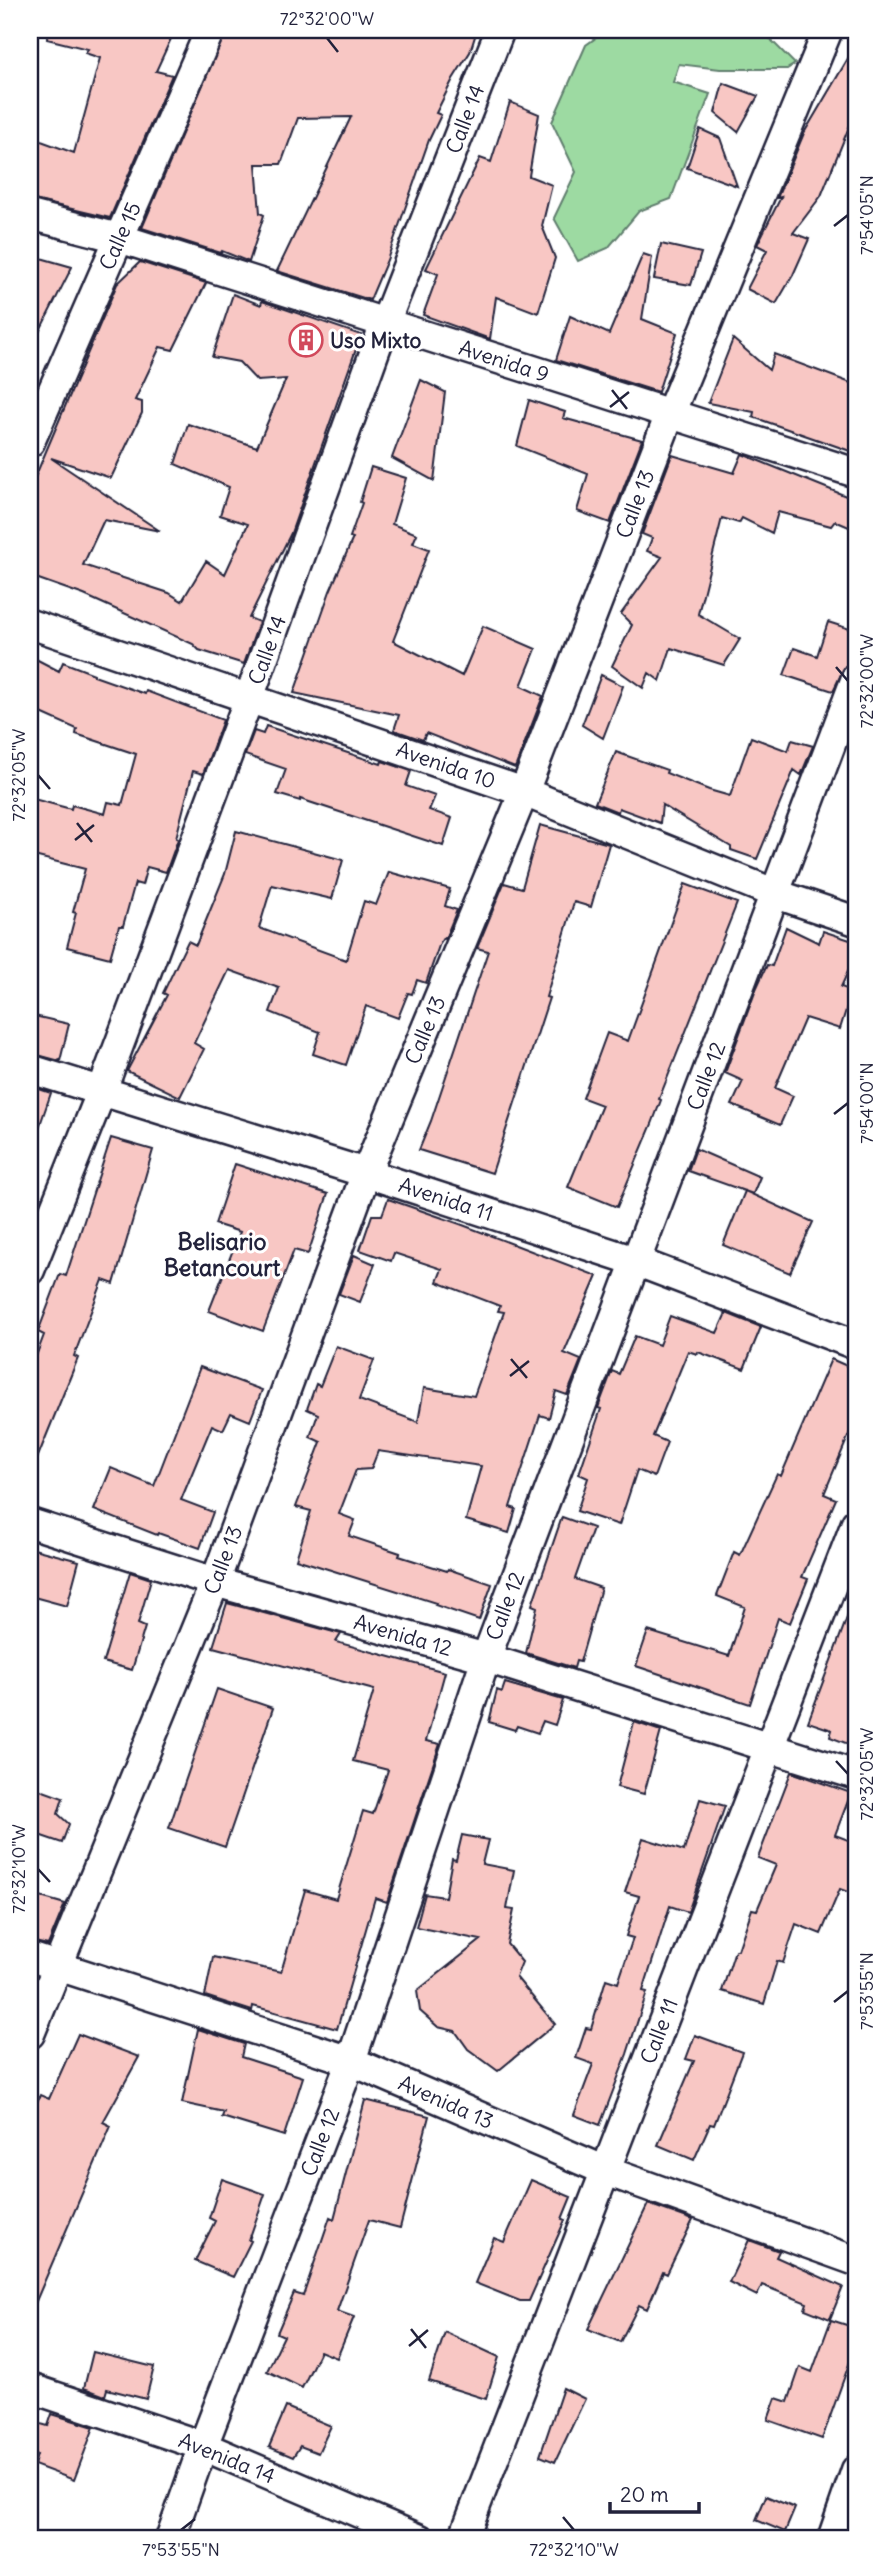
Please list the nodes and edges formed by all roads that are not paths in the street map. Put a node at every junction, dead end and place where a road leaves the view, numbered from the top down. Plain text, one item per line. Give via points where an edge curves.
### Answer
1 (210, 30) edge
2 (500, 30) edge
3 (828, 30) edge
4 (30, 215) edge
5 (119, 239) junction
6 (385, 323) junction
7 (670, 414) junction
8 (30, 442) edge
9 (856, 473) edge
10 (30, 624) edge
11 (856, 678) edge
12 (249, 698) junction
13 (524, 792) junction
14 (776, 894) junction
15 (856, 921) edge
16 (30, 1069) edge
17 (101, 1093) junction
18 (366, 1173) junction
19 (635, 1261) junction
20 (30, 1270) edge
21 (856, 1345) edge
22 (30, 1523) edge
23 (856, 1523) edge
24 (215, 1582) junction
25 (486, 1658) junction
26 (768, 1746) junction
27 (856, 1775) edge
28 (30, 1957) edge
29 (58, 1968) junction
30 (30, 2034) edge
31 (351, 2061) junction
32 (606, 2171) junction
33 (856, 2260) edge
34 (30, 2388) edge
35 (202, 2446) junction
36 (856, 2470) edge
37 (170, 2539) edge
38 (420, 2539) edge
39 (463, 2539) edge
40 (832, 2539) edge

1 - 5 street, Calle 15
2 - 6 street, Calle 14
3 - 7 street, Calle 13
4 - 5 street, Avenida 9
5 - 6 street, Avenida 9
5 - 8 street, Calle 15
6 - 7 street, Avenida 9
6 - 12 street, Calle 14
7 - 9 street, Avenida 9
7 - 13 street, Calle 13
10 - 12 street, Avenida 10
11 - 14 street, Calle 12
12 - 13 street, Avenida 10
12 - 17 street, Calle 14
13 - 14 street, Avenida 10
13 - 18 street, Calle 13
14 - 15 street, Avenida 10
14 - 19 street, Calle 12
16 - 17 street, Avenida 11
17 - 18 street, Avenida 11
17 - 20 street, Calle 14
18 - 19 street, Avenida 11
18 - 24 street, Calle 13
19 - 21 street, Avenida 11
19 - 25 street, Calle 12
22 - 24 street, Avenida 12
23 - 26 street, Calle 11
24 - 25 street, Avenida 12
24 - 29 street, Calle 13
25 - 26 street, Avenida 12
25 - 31 street, Calle 12
26 - 27 street, Avenida 12
26 - 32 street, Calle 11
28 - 29 street, Avenida 13
29 - 30 street, Calle 13
29 - 31 street, Avenida 13
31 - 32 street, Avenida 13
31 - 35 street, Calle 12
32 - 33 street, Avenida 13
32 - 39 street, Calle 11
34 - 35 street, Avenida 14
35 - 37 street, Calle 12
35 - 38 street, Avenida 14
36 - 40 street

